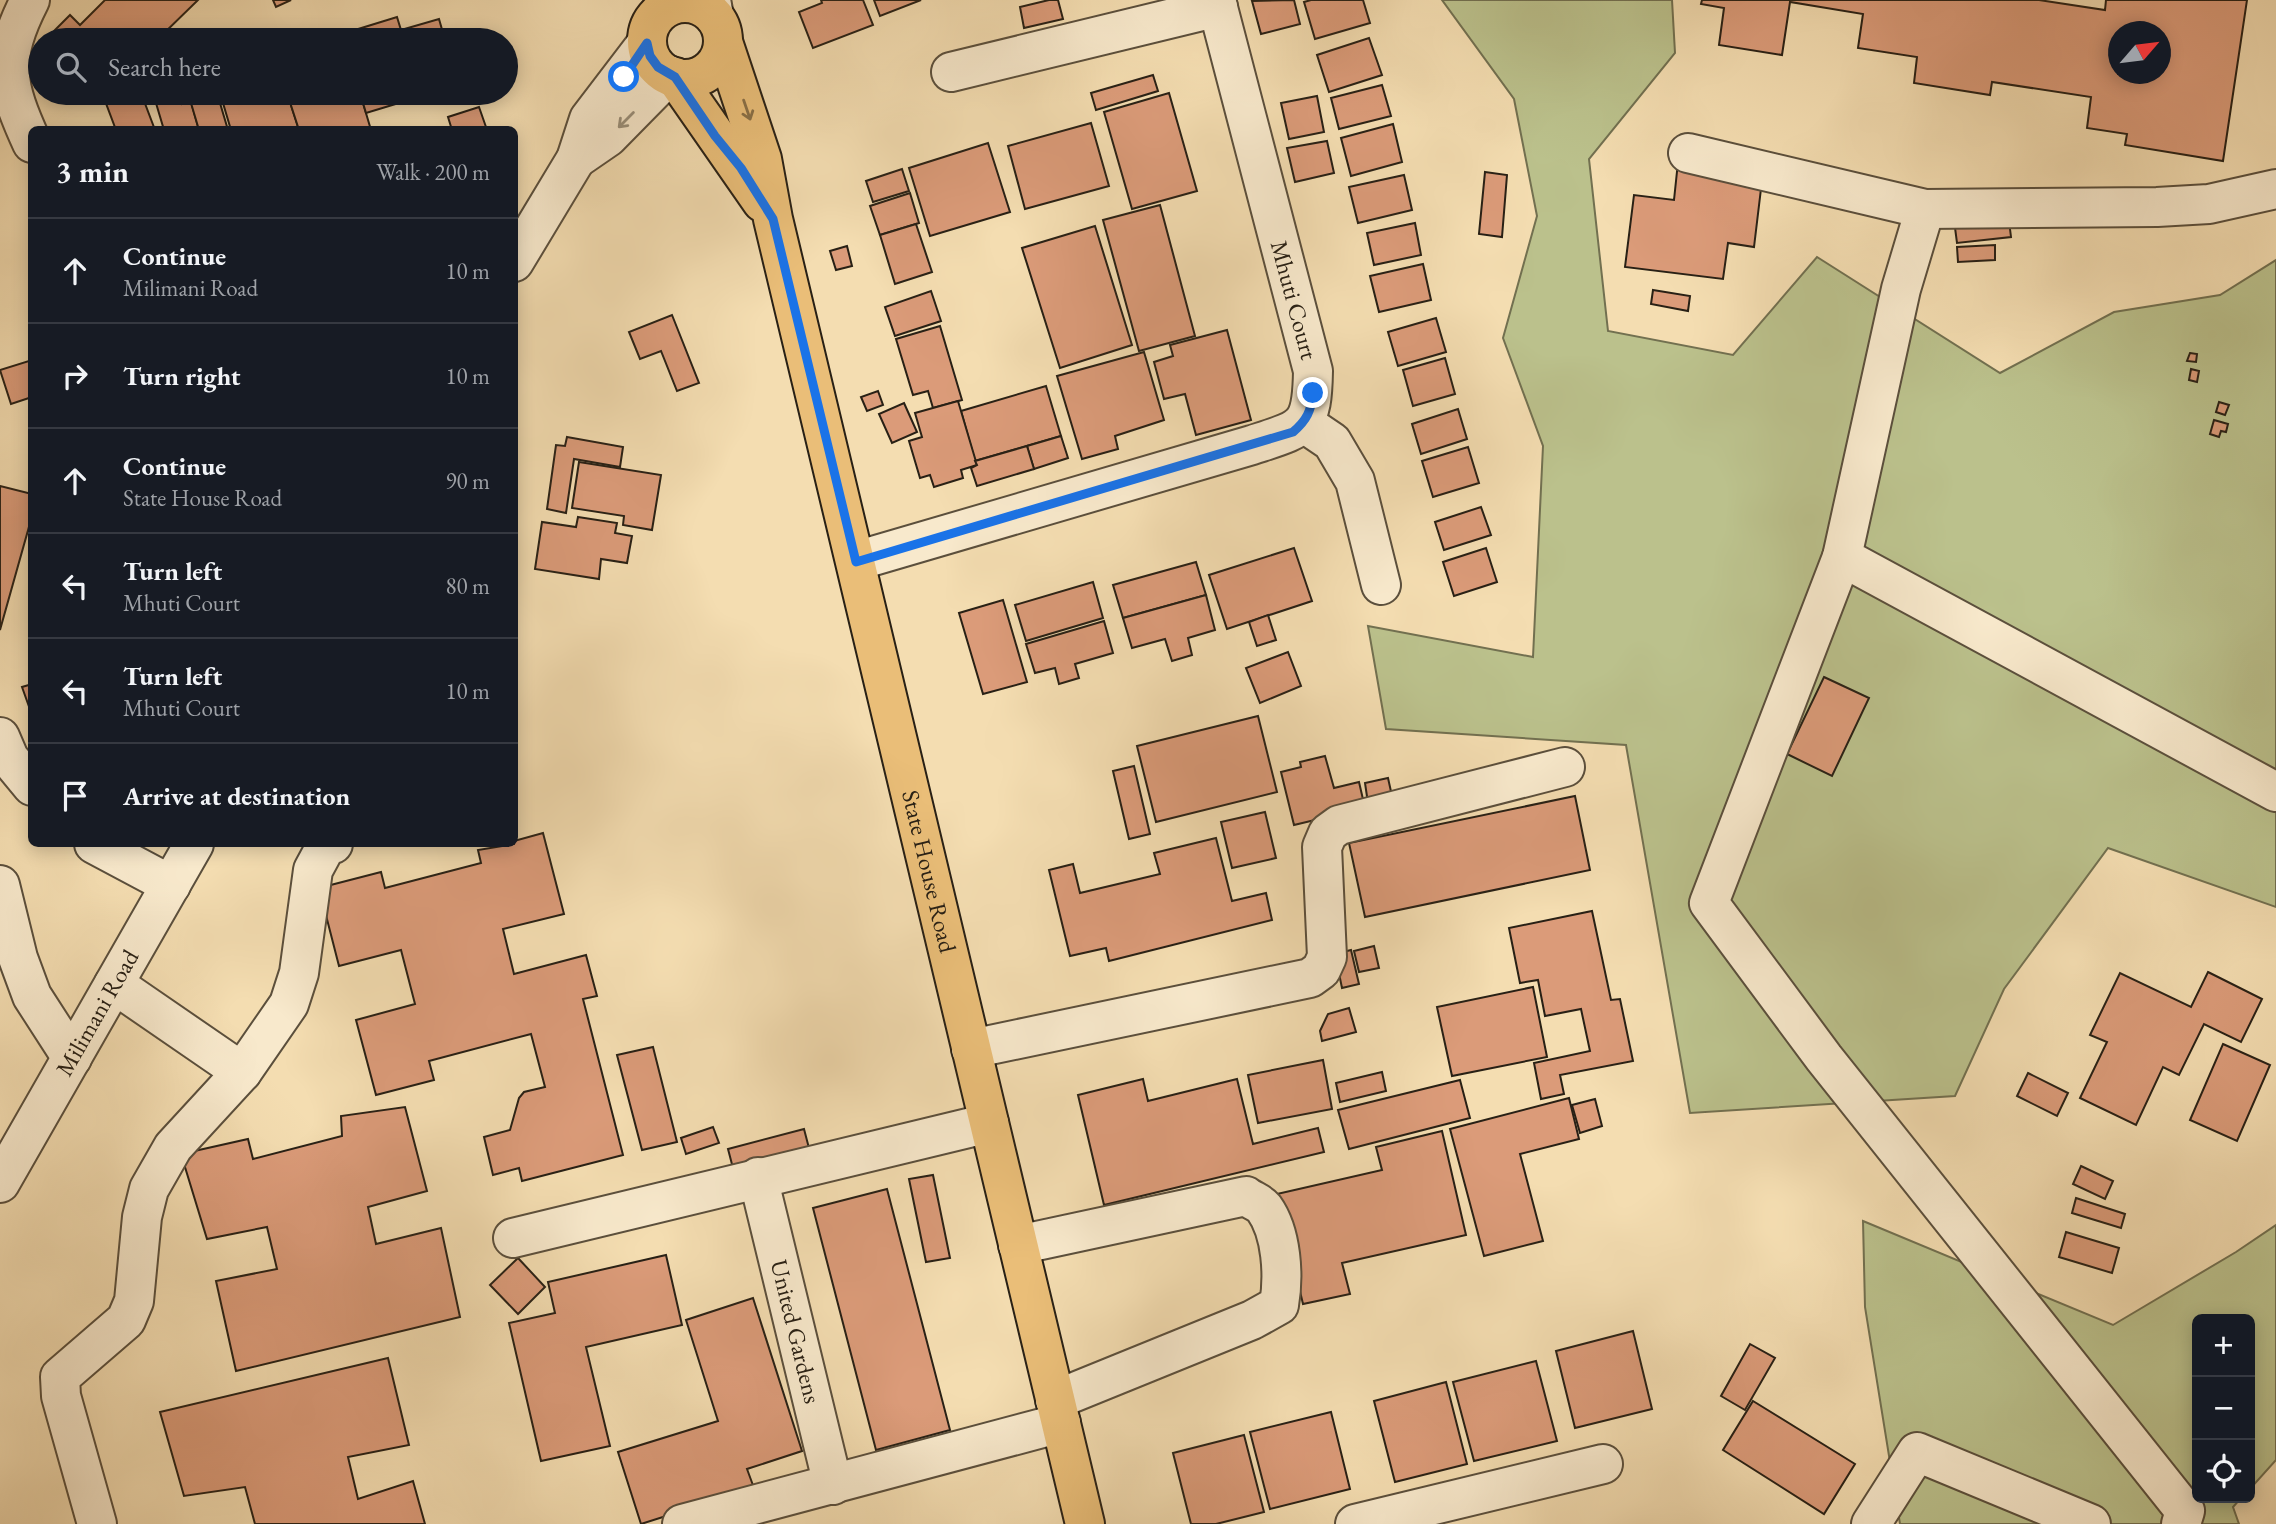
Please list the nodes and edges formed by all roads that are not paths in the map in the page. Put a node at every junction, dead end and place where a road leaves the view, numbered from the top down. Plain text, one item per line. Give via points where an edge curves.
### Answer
1 (636, 0) edge
2 (28, 1) edge
3 (1217, 4) edge
4 (709, 13) edge
5 (647, 40) junction
6 (951, 72) dead end
7 (672, 76) junction
8 (28, 134) edge
9 (1688, 153) dead end
10 (576, 159) junction
11 (2276, 189) edge
12 (1925, 209) junction
13 (773, 219) junction
14 (518, 255) edge
15 (1304, 423) junction
16 (1842, 557) junction
17 (856, 562) junction
18 (1381, 585) dead end
19 (1565, 767) dead end
20 (2276, 792) edge
21 (100, 847) edge
22 (192, 847) edge
23 (325, 847) edge
24 (0, 885) edge
25 (171, 885) junction
26 (114, 984) junction
27 (971, 1049) junction
28 (72, 1058) junction
29 (242, 1072) junction
30 (989, 1123) junction
31 (758, 1177) junction
32 (0, 1183) edge
33 (513, 1238) dead end
34 (1018, 1245) junction
35 (1058, 1411) junction
36 (1603, 1464) dead end
37 (833, 1485) junction
38 (1442, 1514) edge
39 (97, 1524) edge
40 (682, 1524) edge
41 (1085, 1524) edge
42 (1355, 1524) edge
43 (1871, 1524) edge
44 (2091, 1524) edge
45 (2181, 1524) edge

1 - 5 main road
2 - 8 street via 6,45 3,79
3 - 6 street, Mhuti Court
3 - 15 street, Mhuti Court via 1313,371 1312,409
4 - 5 main road via 688,2 665,8 650,26
4 - 7 main road via 711,69 688,79
4 -> 13 main road, State House Road via 762,159
5 - 7 main road via 650,56
5 - 10 street via 589,119
7 -> 10 street via 608,137
7 - 13 main road, State House Road
9 - 12 street
10 - 14 street
11 - 12 street via 2209,204 2157,208
12 - 16 street via 1901,289
13 - 17 main road, State House Road
15 - 17 street via 1293,432
15 - 18 street via 1332,442 1355,481
16 - 20 street
16 - 45 street via 1709,903 1824,1058 2185,1511
17 - 27 main road, State House Road
19 - 27 street via 1339,825 1328,833 1322,847 1327,957 1321,970 1310,978
21 - 25 street
22 - 25 street, Milimani Road
23 - 29 street via 313,870 299,973 289,1004
24 - 28 street via 32,996
25 - 26 street, Milimani Road
26 - 28 street, Milimani Road
26 - 29 street
27 - 30 main road, State House Road
28 - 32 street, Milimani Road
29 - 39 street via 173,1147 149,1189 134,1301 126,1320 60,1377 61,1396
30 - 31 street
30 - 34 main road, State House Road
31 - 33 street
31 - 37 street, United Gardens
34 - 35 main road, State House Road
34 - 35 street via 1245,1196 1263,1206 1273,1228 1282,1272 1279,1305
35 - 37 street
35 - 41 main road, State House Road
36 - 38 street
37 - 40 street
38 - 42 street
43 - 44 street via 1917,1451

